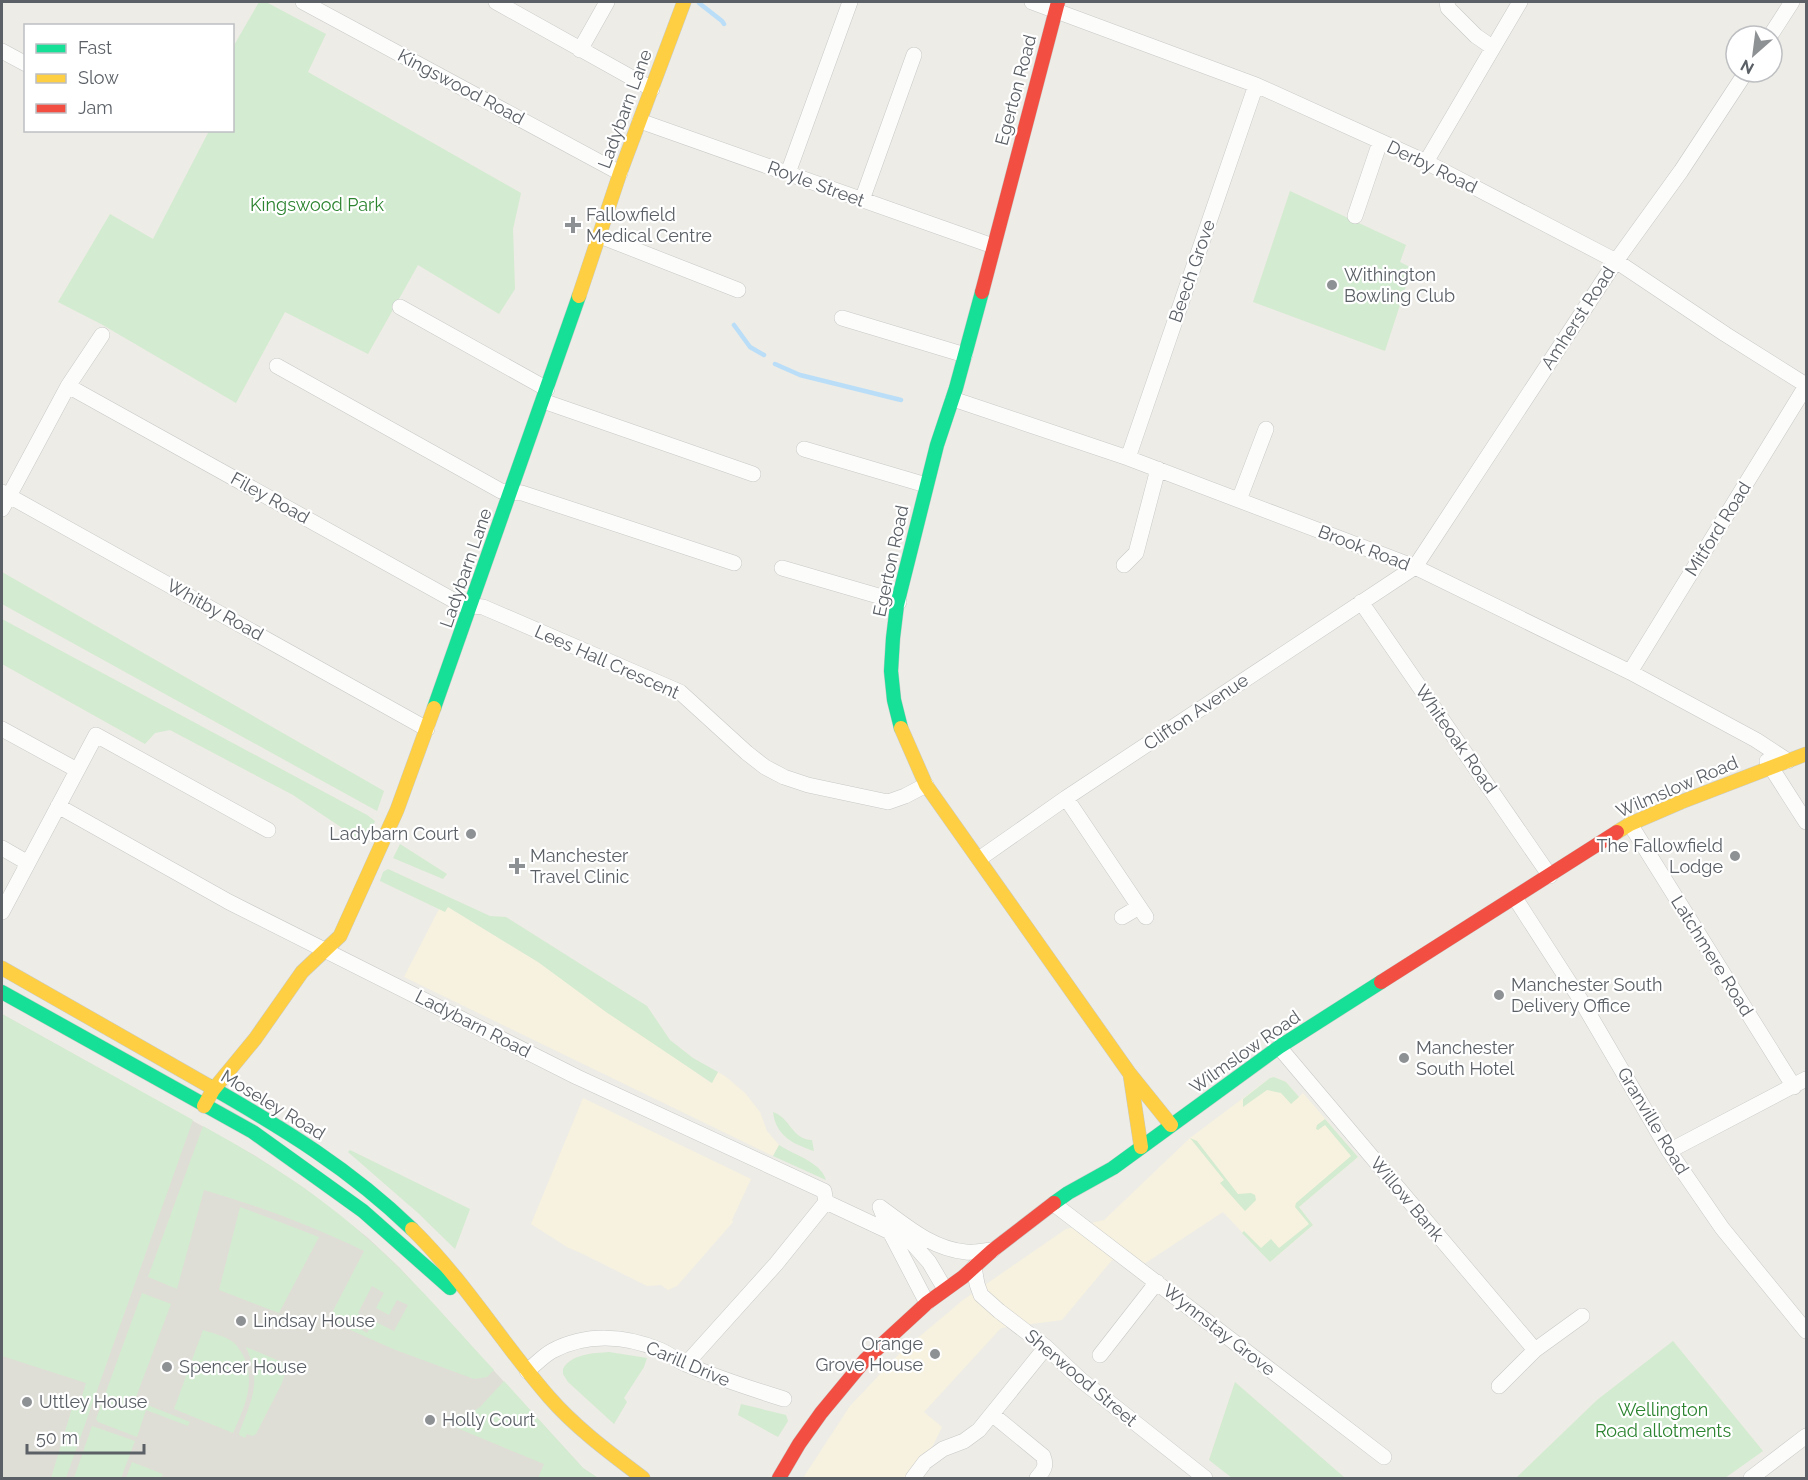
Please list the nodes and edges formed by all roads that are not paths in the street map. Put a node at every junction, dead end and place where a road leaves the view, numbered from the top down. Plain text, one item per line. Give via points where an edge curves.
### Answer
1 (303, 2) edge
2 (499, 2) edge
3 (608, 2) edge
4 (684, 2) edge
5 (850, 2) edge
6 (1032, 2) edge
7 (1448, 2) edge
8 (1520, 2) edge
9 (1792, 2) edge
10 (1057, 6) edge
11 (1778, 24) edge
12 (1492, 47) junction
13 (580, 50) junction
14 (2, 51) edge
15 (914, 55) dead end
16 (24, 63) edge
17 (1738, 84) edge
18 (1256, 85) junction
19 (652, 89) junction
20 (640, 121) junction
21 (1380, 142) junction
22 (1426, 162) junction
23 (620, 173) junction
24 (788, 173) junction
25 (862, 200) junction
26 (1355, 216) dead end
27 (600, 236) junction
28 (993, 246) junction
29 (1616, 261) junction
30 (738, 290) dead end
31 (400, 307) dead end
32 (842, 318) dead end
33 (102, 335) dead end
34 (965, 355) junction
35 (277, 366) dead end
36 (1806, 385) edge
37 (68, 387) junction
38 (545, 395) junction
39 (953, 399) junction
40 (1266, 429) dead end
41 (804, 449) dead end
42 (1128, 458) junction
43 (1158, 469) junction
44 (753, 474) dead end
45 (926, 485) junction
46 (512, 491) junction
47 (4, 499) edge
48 (1239, 500) junction
49 (734, 562) dead end
50 (1124, 565) dead end
51 (1415, 567) junction
52 (782, 568) dead end
53 (899, 602) junction
54 (1361, 602) junction
55 (472, 605) junction
56 (1630, 672) junction
57 (2, 729) edge
58 (427, 729) junction
59 (1756, 740) junction
60 (1806, 754) edge
61 (1788, 761) junction
62 (1771, 768) junction
63 (77, 770) junction
64 (926, 785) junction
65 (1066, 798) junction
66 (58, 806) junction
67 (1806, 822) edge
68 (1630, 824) junction
69 (268, 830) dead end
70 (2, 848) edge
71 (979, 859) junction
72 (28, 863) junction
73 (1550, 876) junction
74 (1515, 898) junction
75 (2, 912) edge
76 (1122, 917) dead end
77 (327, 950) junction
78 (2, 968) edge
79 (2, 992) edge
80 (1279, 1047) junction
81 (1130, 1074) junction
82 (1800, 1083) edge
83 (213, 1090) junction
84 (204, 1106) junction
85 (1171, 1125) junction
86 (1141, 1148) junction
87 (1669, 1151) junction
88 (826, 1202) junction
89 (1054, 1204) junction
90 (880, 1207) junction
91 (890, 1232) junction
92 (993, 1250) junction
93 (974, 1267) junction
94 (1157, 1282) junction
95 (945, 1289) junction
96 (927, 1304) junction
97 (1582, 1316) dead end
98 (488, 1321) junction
99 (1806, 1331) edge
100 (1046, 1347) junction
101 (1534, 1350) junction
102 (1100, 1355) dead end
103 (686, 1364) junction
104 (527, 1371) junction
105 (1499, 1386) dead end
106 (784, 1399) dead end
107 (993, 1415) junction
108 (1806, 1436) edge
109 (1384, 1457) dead end
110 (1759, 1476) edge
111 (642, 1479) edge
112 (779, 1479) edge
113 (913, 1479) edge
114 (1037, 1479) edge
115 (1205, 1479) edge

1 - 23 street, Kingswood Road
2 - 13 street
3 - 13 street
4 - 19 main road, Ladybarn Lane
5 - 24 street
6 - 10 street, Derby Road
7 - 12 street via 1448,8
8 - 12 street
9 - 11 street
10 - 18 street, Derby Road
10 - 28 main road, Egerton Road
12 - 22 street
13 - 19 street
14 - 16 street
15 - 25 street
17 - 29 street, Amherst Road via 1682,171
18 - 21 street, Derby Road
18 - 42 street, Beech Grove
19 - 20 main road, Ladybarn Lane
20 - 23 main road, Ladybarn Lane
20 - 24 street, Royle Street
21 - 22 street, Derby Road
21 - 26 street
22 - 29 street, Derby Road
23 - 27 main road, Ladybarn Lane
24 - 25 street, Royle Street
25 - 28 street, Royle Street
27 - 30 street
27 - 38 main road, Ladybarn Lane
28 - 34 main road, Egerton Road
29 - 36 street, Derby Road
29 - 51 street, Amherst Road
31 - 38 street
32 - 34 street
33 - 37 street
34 - 39 main road, Egerton Road
35 - 46 street via 501,491
36 - 56 street, Mitford Road
37 - 47 street
37 - 55 street, Filey Road via 422,584 462,605
38 - 44 street
38 - 46 main road, Ladybarn Lane
39 - 42 street, Brook Road
39 - 45 main road, Egerton Road
40 - 48 street
41 - 45 street
42 - 43 street, Brook Road
43 - 48 street, Brook Road
43 - 50 street via 1136,553
45 - 53 main road, Egerton Road
46 - 49 street
46 - 55 main road, Ladybarn Lane
47 - 58 street, Whitby Road
48 - 51 street, Brook Road
51 - 54 street, Clifton Avenue
51 - 56 street, Brook Road
52 - 53 street
53 - 64 main road, Egerton Road via 891,666 895,709 905,745
54 - 65 street, Clifton Avenue
54 - 73 street, Whiteoak Road
55 - 58 main road, Ladybarn Lane
55 - 64 street, Lees Hall Crescent via 483,606 680,692 747,753 784,777 888,802
56 - 59 street, Brook Road
57 - 63 street
58 - 77 main road, Ladybarn Lane via 397,810 340,936
59 - 61 street, Brook Road
59 - 62 street
60 - 61 main road, Wilmslow Road
61 - 62 main road, Wilmslow Road
62 - 67 street
62 - 68 main road, Wilmslow Road
63 - 66 street
63 - 69 street via 96,735
64 - 71 main road, Egerton Road
65 - 71 street, Clifton Avenue
65 - 76 street via 1142,912
66 - 72 street
66 - 77 street, Ladybarn Road via 229,902
68 - 73 main road, Wilmslow Road
68 - 82 street, Latchmere Road
70 - 72 street
71 - 81 main road, Egerton Road
72 - 75 street
73 - 74 main road, Wilmslow Road
74 - 80 main road, Wilmslow Road
74 - 87 street, Granville Road via 1582,1002
77 - 83 main road, Ladybarn Lane via 302,972
77 - 88 street, Ladybarn Road via 578,1077 824,1191
78 - 83 main road, Moseley Road
79 - 84 main road, Moseley Road
80 - 85 main road, Wilmslow Road
80 - 101 street, Willow Bank
81 - 85 main road, Egerton Road
81 - 86 main road, Egerton Road
82 - 87 street
83 - 84 main road, Ladybarn Lane
83 - 98 main road, Moseley Road via 309,1146 365,1187 424,1241
84 - 98 main road, Moseley Road via 253,1132 363,1211
85 - 86 main road, Wilmslow Road
86 - 89 main road, Wilmslow Road
87 - 99 street, Granville Road via 1722,1228
88 - 91 street, Ladybarn Road
88 - 103 street
89 - 92 main road, Wilmslow Road
89 - 94 street, Wynnstay Grove
90 - 91 street
90 - 92 street via 941,1247 967,1252
90 - 95 street via 929,1262
91 - 96 street
92 - 93 main road, Wilmslow Road
93 - 95 main road, Wilmslow Road
93 - 100 street, Sherwood Street via 981,1295
94 - 102 street
94 - 109 street, Wynnstay Grove
95 - 96 main road, Wilmslow Road
96 - 112 main road, Wilmslow Road via 864,1360 821,1413
97 - 101 street
98 - 104 main road, Moseley Road
100 - 107 street
100 - 115 street, Sherwood Street via 1081,1380
101 - 105 street
103 - 104 street, Carill Drive via 633,1341 594,1338 551,1352
103 - 106 street, Carill Drive
104 - 111 main road, Moseley Road via 576,1424
107 - 113 street via 980,1430 926,1462
107 - 114 street via 1043,1456 1045,1469
108 - 110 street

